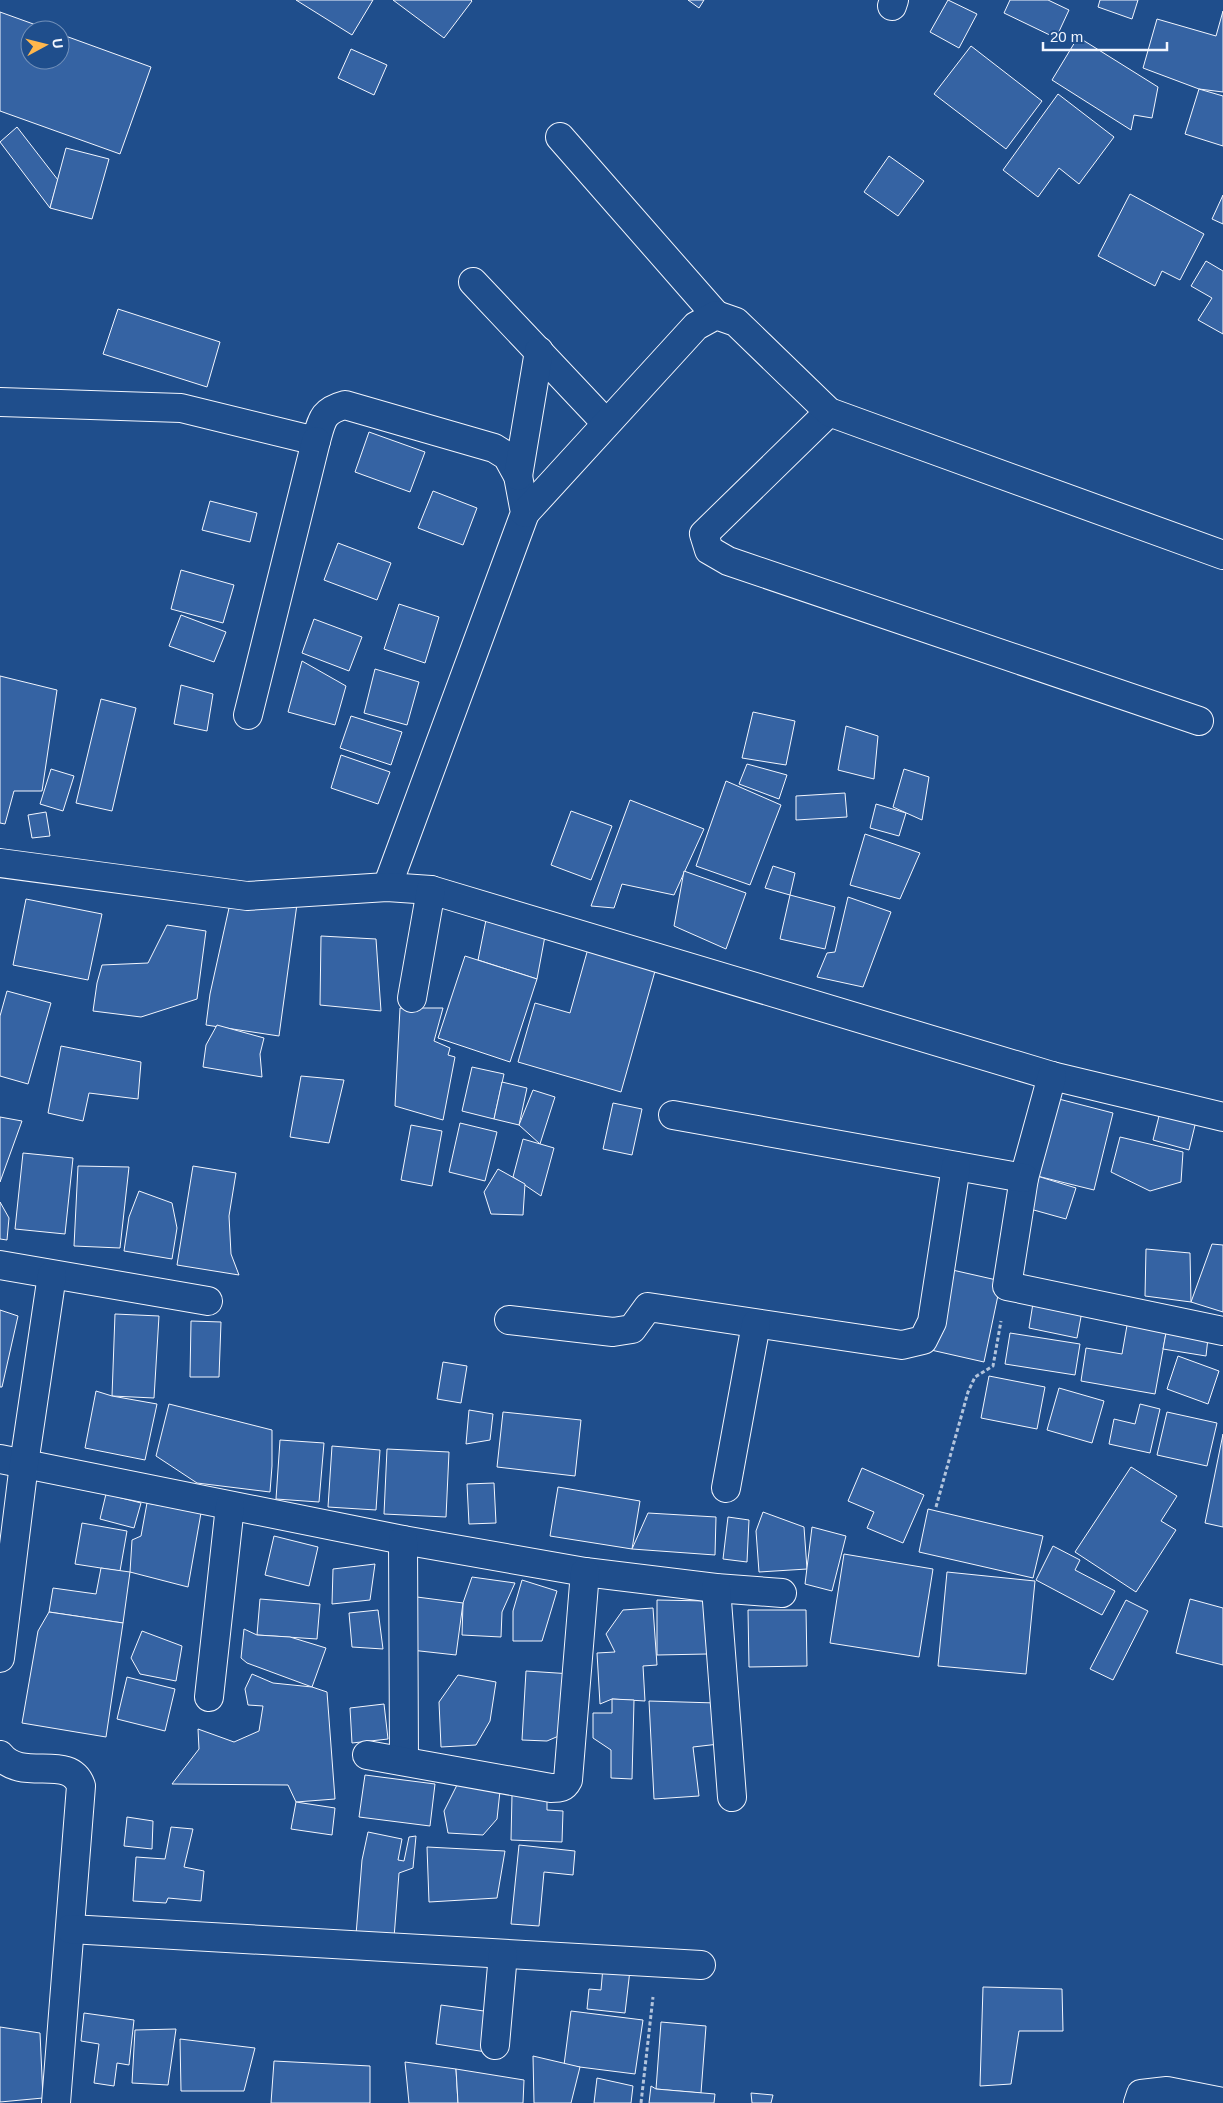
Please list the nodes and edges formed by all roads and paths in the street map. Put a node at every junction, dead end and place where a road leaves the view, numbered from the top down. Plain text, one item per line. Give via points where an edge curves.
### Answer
1 (560, 137) dead end
2 (473, 282) dead end
3 (716, 315) junction
4 (539, 351) junction
5 (0, 402) edge
6 (829, 412) junction
7 (606, 423) junction
8 (316, 441) junction
9 (518, 476) junction
10 (525, 513) junction
11 (1223, 555) edge
12 (248, 715) dead end
13 (1199, 721) dead end
14 (0, 863) edge
15 (387, 887) junction
16 (431, 890) junction
17 (412, 998) dead end
18 (1052, 1076) junction
19 (673, 1115) dead end
20 (1223, 1118) edge
21 (956, 1166) junction
22 (1024, 1178) junction
23 (0, 1265) edge
24 (52, 1275) junction
25 (1007, 1286) junction
26 (208, 1300) dead end
27 (509, 1320) dead end
28 (756, 1324) junction
29 (1223, 1331) edge
30 (12, 1461) edge
31 (726, 1488) dead end
32 (230, 1506) junction
33 (936, 1507) dead end
34 (403, 1540) junction
35 (585, 1572) junction
36 (716, 1588) junction
37 (782, 1593) dead end
38 (0, 1658) edge
39 (209, 1697) dead end
40 (0, 1755) edge
41 (367, 1755) dead end
42 (404, 1760) junction
43 (732, 1798) dead end
44 (70, 1929) junction
45 (503, 1954) junction
46 (657, 1962) junction
47 (701, 1965) dead end
48 (495, 2045) dead end
49 (1223, 2102) edge
50 (56, 2103) edge
51 (640, 2103) edge
52 (1138, 2103) edge

1 - 3 street
2 - 4 street
3 - 6 street via 736,322
3 - 7 street via 696,326
4 - 7 street
4 - 9 street
5 - 8 street via 181,408
6 - 11 street
6 - 13 street via 704,534 708,550 728,561
7 - 10 street
8 - 9 street via 323,418 332,408 345,406 494,448 507,456
8 - 12 street
9 - 10 street
10 - 15 street
14 - 15 street via 247,896
15 - 16 street
16 - 17 street
16 - 18 street
18 - 20 street
18 - 22 street
19 - 21 street
21 - 22 street
21 - 28 street via 932,1322 923,1340 902,1346
22 - 25 street
23 - 24 street
24 - 26 street
24 - 30 street
25 - 29 street
25 - 33 path via 993,1366 975,1377 968,1392
27 - 28 street via 613,1332 632,1329 648,1307
28 - 31 street
30 - 32 street
30 - 38 street
32 - 34 street
32 - 39 street
34 - 35 street
34 - 42 street
35 - 36 street
35 - 42 street via 568,1780 565,1785 551,1788
36 - 37 street
36 - 43 street
40 - 44 street via 16,1767 70,1771 78,1777 81,1786
41 - 42 street
44 - 45 street
44 - 50 street
45 - 46 street
45 - 48 street
46 - 47 street
46 - 51 path
49 - 52 street via 1167,2091 1141,2094

